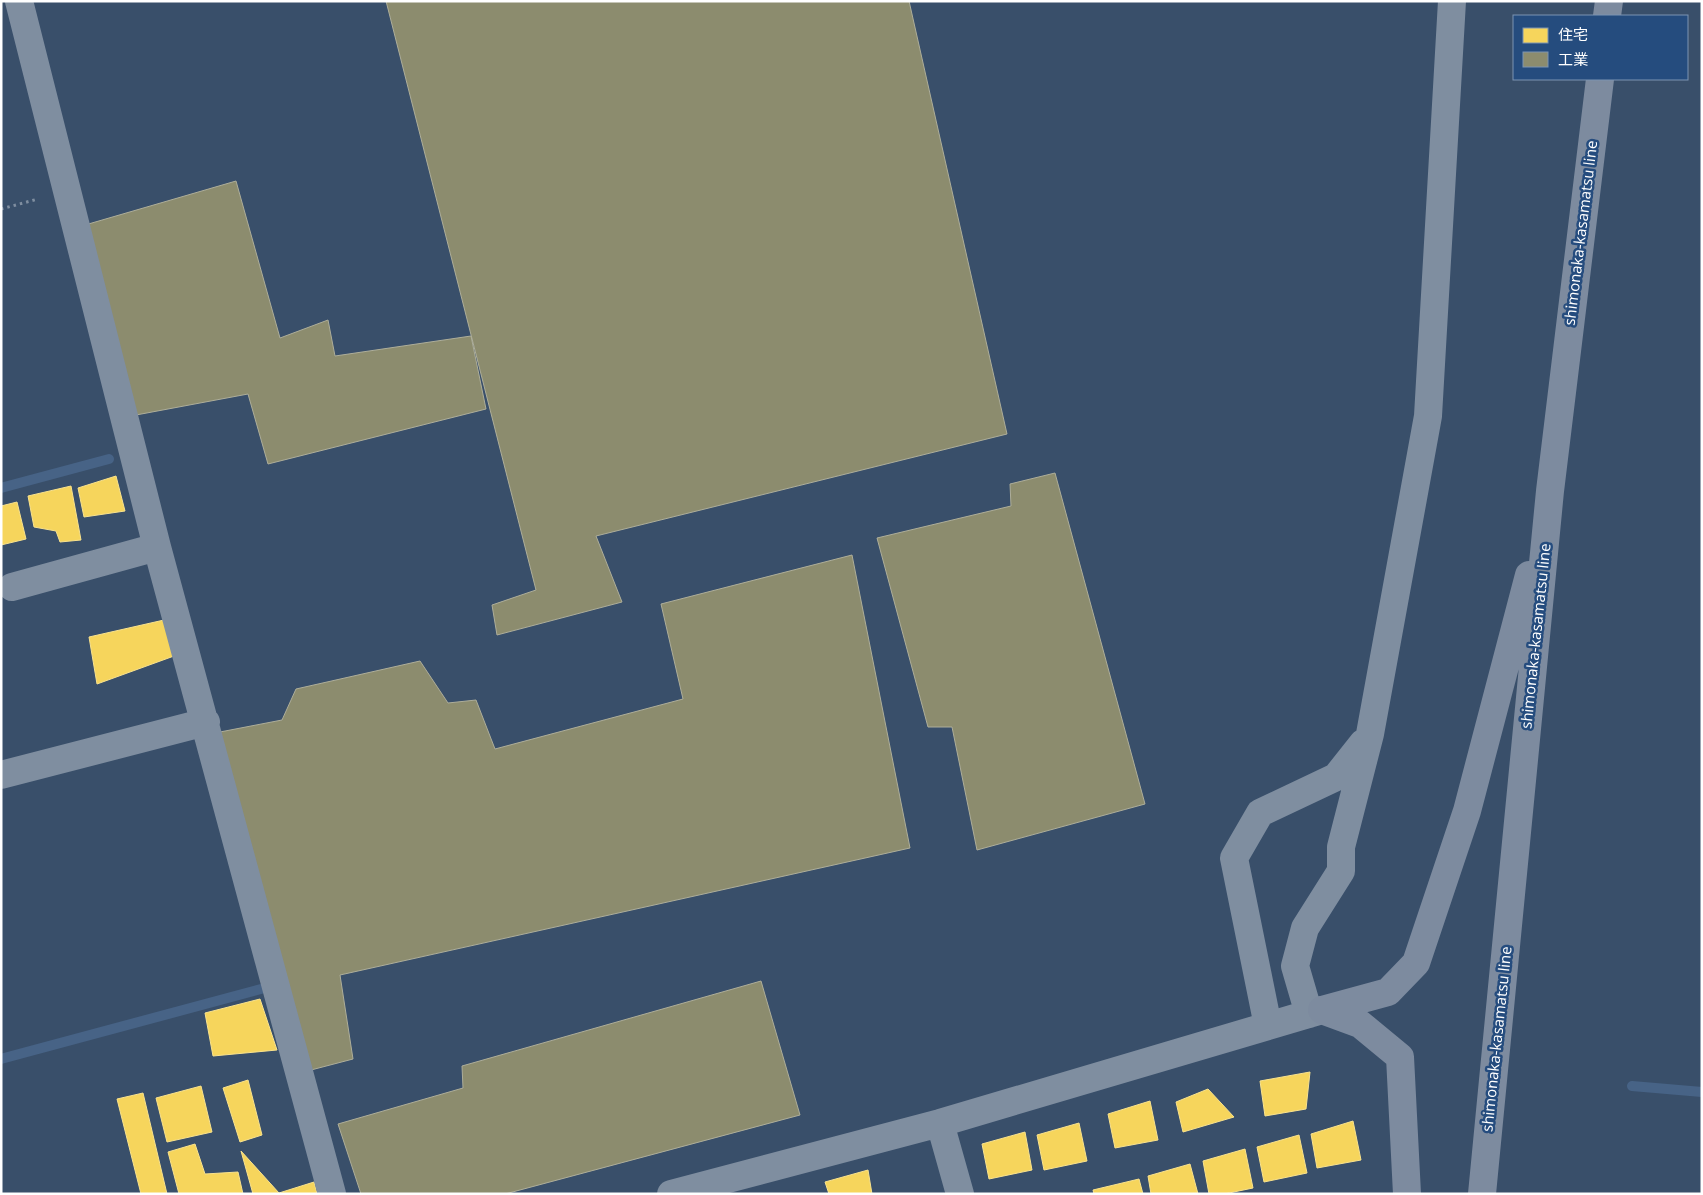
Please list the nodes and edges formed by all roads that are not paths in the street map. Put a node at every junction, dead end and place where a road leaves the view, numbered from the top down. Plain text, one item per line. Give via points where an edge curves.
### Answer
1 (19, 1) edge
2 (1452, 1) edge
3 (1609, 1) edge
4 (1607, 15) edge
5 (1600, 80) edge
6 (1550, 491) junction
7 (157, 547) junction
8 (12, 587) dead end
9 (206, 722) junction
10 (1370, 734) junction
11 (1, 775) edge
12 (1316, 1012) junction
13 (1268, 1026) junction
14 (940, 1123) junction
15 (332, 1194) edge
16 (671, 1194) edge
17 (960, 1194) edge
18 (1407, 1194) edge
19 (1482, 1194) edge

1 - 7 street
2 - 10 street via 1428,416
3 - 4 main road
5 - 6 main road, shimonaka-kasamatsu line
6 - 12 main road via 1467,811 1416,963 1388,992
6 - 19 main road, shimonaka-kasamatsu line
7 - 8 street
7 - 9 street
9 - 11 street
9 - 15 street
10 - 12 street via 1342,847 1341,871 1305,928 1295,966
10 - 13 street via 1336,777 1260,813 1234,858
12 - 13 street
12 - 18 main road via 1360,1024 1400,1058
13 - 14 street
14 - 16 street
14 - 17 street

